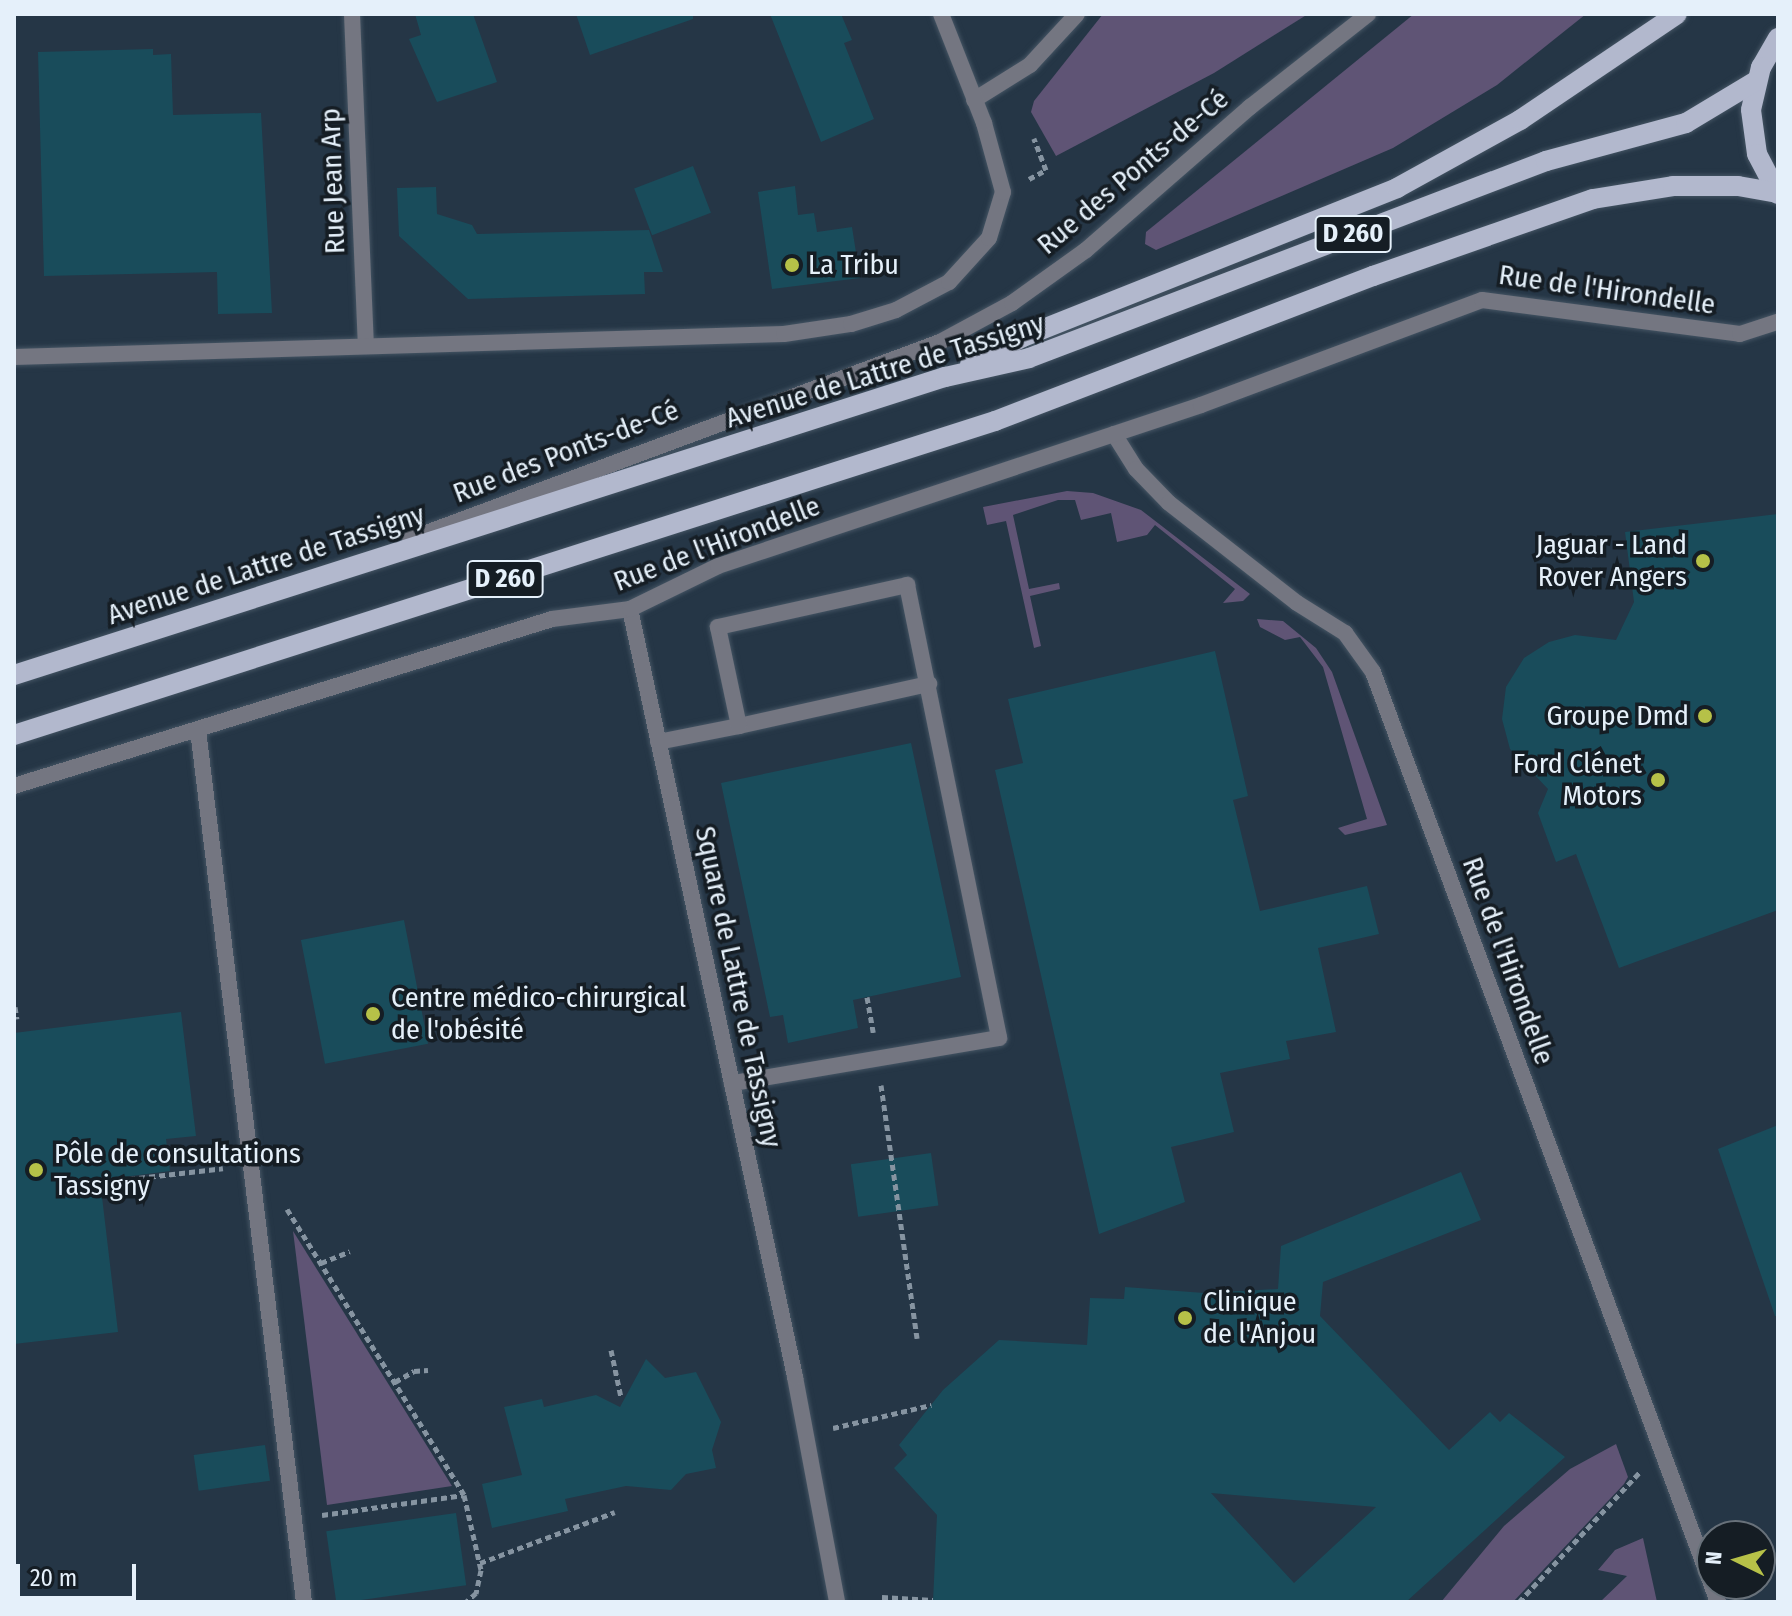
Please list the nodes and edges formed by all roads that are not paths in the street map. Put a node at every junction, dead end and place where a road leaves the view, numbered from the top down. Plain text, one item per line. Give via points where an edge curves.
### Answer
1 (352, 14) edge
2 (941, 14) edge
3 (1077, 14) edge
4 (1368, 14) edge
5 (1677, 14) edge
6 (1778, 38) edge
7 (1756, 81) junction
8 (974, 100) junction
9 (1778, 194) edge
10 (1778, 322) edge
11 (366, 346) junction
12 (14, 357) edge
13 (945, 377) junction
14 (1114, 434) junction
15 (289, 584) junction
16 (630, 609) junction
17 (14, 675) edge
18 (929, 684) junction
19 (739, 726) junction
20 (198, 730) junction
21 (14, 735) edge
22 (658, 742) junction
23 (14, 786) edge
24 (732, 1083) junction
25 (304, 1602) edge
26 (837, 1602) edge
27 (1718, 1602) edge

1 - 11 street, Rue Jean Arp
2 - 8 street
3 - 8 street via 1030,65
4 - 15 street, Rue des Ponts-de-Cé via 1250,107 1086,250 1012,303 940,342
5 - 13 main road, D 260 via 1520,120 1397,188 1023,337
6 - 7 main road
7 - 9 main road via 1753,140
7 - 13 main road, Avenue de Lattre de Tassigny / D 260 via 1686,123 1546,161 1029,358
8 - 11 street, Rue des Ponts-de-Cé via 1003,192 989,238 949,282 896,310 851,324 784,334
9 - 21 main road, D 260 via 1738,186 1673,186 1593,199 1373,276 995,421
10 - 14 street, Rue de l'Hirondelle via 1740,334 1482,300
11 - 12 street, Rue des Ponts-de-Cé
13 - 15 main road, Avenue de Lattre de Tassigny / D 260 via 619,485
14 - 16 street, Rue de l'Hirondelle via 718,566
14 - 27 street, Rue de l'Hirondelle via 1136,469 1169,503 1297,603 1345,633 1373,672
15 - 17 main road, Avenue de Lattre de Tassigny / D 260
16 - 20 street, Rue de l'Hirondelle via 552,619
16 - 22 street, Square de Lattre de Tassigny
18 - 19 street
18 - 19 street via 907,585 718,627
18 - 24 street via 999,1038
19 - 22 street
20 - 23 street, Rue de l'Hirondelle
20 - 25 street
22 - 24 street, Square de Lattre de Tassigny
24 - 26 street, Square de Lattre de Tassigny

